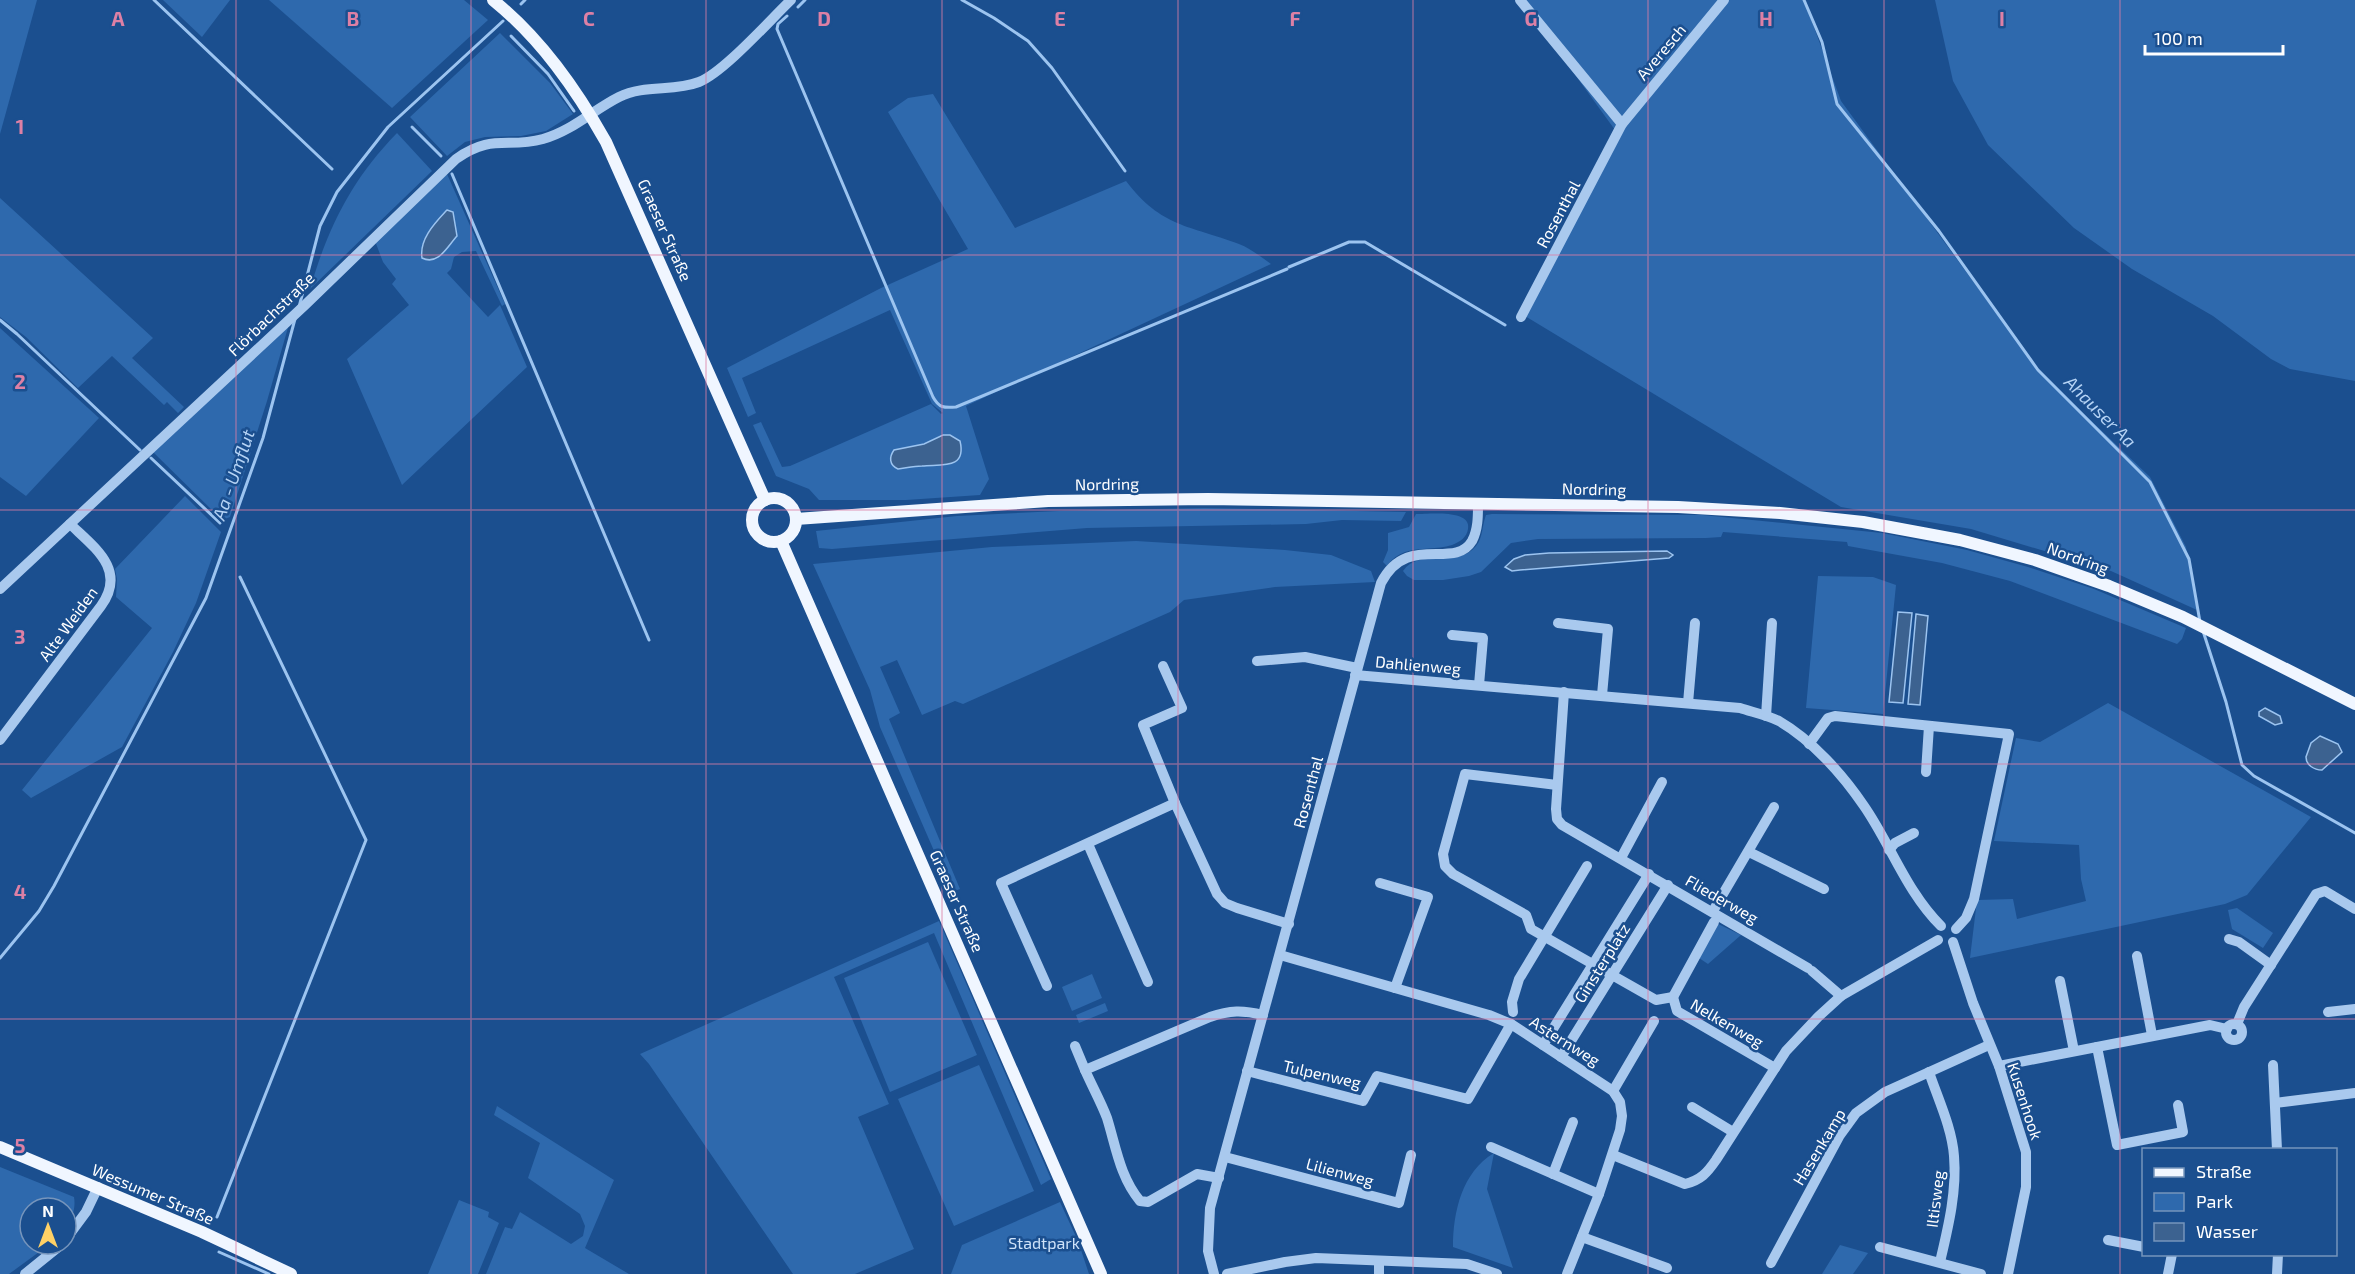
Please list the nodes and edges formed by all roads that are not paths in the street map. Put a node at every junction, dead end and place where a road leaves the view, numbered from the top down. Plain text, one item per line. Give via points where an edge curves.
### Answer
1 (493, 0) edge
2 (792, 0) edge
3 (1520, 0) edge
4 (1724, 0) edge
5 (591, 116) junction
6 (1622, 124) junction
7 (1521, 317) dead end
8 (765, 500) junction
9 (1478, 505) junction
10 (796, 519) junction
11 (70, 524) junction
12 (782, 541) junction
13 (0, 589) edge
14 (1695, 622) dead end
15 (1558, 623) dead end
16 (1772, 623) dead end
17 (1452, 635) dead end
18 (1257, 661) dead end
19 (1163, 666) dead end
20 (1356, 672) junction
21 (1479, 685) junction
22 (1564, 692) junction
23 (1602, 695) junction
24 (1688, 703) junction
25 (2355, 704) edge
26 (1766, 716) junction
27 (1929, 726) junction
28 (0, 740) edge
29 (1809, 744) junction
30 (1926, 772) dead end
31 (1662, 782) dead end
32 (1557, 784) junction
33 (1175, 803) junction
34 (1774, 807) dead end
35 (1914, 833) dead end
36 (1088, 844) junction
37 (1889, 850) junction
38 (1749, 852) junction
39 (1621, 858) junction
40 (1587, 866) dead end
41 (1649, 874) junction
42 (1380, 883) dead end
43 (1668, 885) junction
44 (1824, 889) dead end
45 (2355, 909) edge
46 (1714, 917) junction
47 (1289, 924) junction
48 (1941, 926) junction
49 (1956, 929) junction
50 (1546, 935) junction
51 (2229, 939) dead end
52 (1938, 940) junction
53 (1953, 942) junction
54 (1280, 955) junction
55 (2137, 956) dead end
56 (1594, 964) junction
57 (2271, 965) junction
58 (1612, 975) junction
59 (2060, 981) dead end
60 (1148, 982) dead end
61 (1047, 986) dead end
62 (1395, 988) junction
63 (1841, 996) junction
64 (1672, 997) junction
65 (2355, 1009) edge
66 (1513, 1012) dead end
67 (2328, 1012) dead end
68 (1263, 1015) junction
69 (1654, 1022) dead end
70 (1511, 1024) junction
71 (2152, 1035) junction
72 (1543, 1045) junction
73 (1989, 1045) junction
74 (1075, 1046) dead end
75 (2097, 1047) junction
76 (2074, 1051) junction
77 (1561, 1057) junction
78 (2273, 1065) dead end
79 (1999, 1066) junction
80 (1775, 1068) junction
81 (1085, 1070) junction
82 (1247, 1071) junction
83 (1929, 1072) junction
84 (1613, 1091) junction
85 (2355, 1093) edge
86 (2276, 1103) junction
87 (2178, 1105) dead end
88 (1692, 1107) dead end
89 (1573, 1122) dead end
90 (1733, 1132) junction
91 (0, 1147) edge
92 (1491, 1147) dead end
93 (2277, 1148) edge
94 (1411, 1155) dead end
95 (1613, 1155) junction
96 (1225, 1157) junction
97 (1553, 1174) junction
98 (1219, 1178) junction
99 (98, 1187) junction
100 (1599, 1194) junction
101 (78, 1223) edge
102 (1582, 1238) junction
103 (2108, 1240) dead end
104 (1880, 1247) dead end
105 (2142, 1247) edge
106 (47, 1256) edge
107 (2172, 1256) edge
108 (2278, 1256) edge
109 (1379, 1261) junction
110 (1940, 1262) junction
111 (1771, 1263) dead end
112 (1667, 1268) dead end
113 (25, 1274) edge
114 (291, 1274) edge
115 (1101, 1274) edge
116 (1214, 1274) edge
117 (1227, 1274) edge
118 (1379, 1274) edge
119 (1497, 1274) edge
120 (1567, 1274) edge
121 (1981, 1274) edge
122 (2008, 1274) edge
123 (2168, 1274) edge
124 (2277, 1274) edge

1 - 5 main road, Graeser Straße via 553,61
2 - 5 street, Flörbachstraße via 717,71 700,81 633,92
3 - 6 street
4 - 6 street, Averesch
5 - 8 main road, Graeser Straße via 622,174
5 - 11 street, Flörbachstraße via 542,140 492,142 472,148 442,171
6 - 7 street, Rosenthal
8 - 10 main road via 786,501
8 - 12 main road via 755,508 753,528 768,542
9 - 10 main road, Nordring via 1267,499 1059,501
9 - 20 street, Rosenthal via 1475,534 1465,549 1406,557 1386,573
9 - 25 main road, Nordring via 1678,507 1780,513 1863,522 1960,540 2034,560 2182,616
10 - 12 main road via 793,532
11 - 13 street, Flörbachstraße
11 - 28 street, Alte Weiden via 108,565 111,590
12 - 115 main road, Graeser Straße
14 - 24 street
15 - 23 street via 1608,629
16 - 26 street
17 - 21 street, Dahlienweg via 1483,638
18 - 20 street via 1305,657
19 - 33 street via 1182,708 1143,725
20 - 21 street, Dahlienweg
20 - 47 street, Rosenthal
21 - 22 street, Dahlienweg
22 - 23 street, Dahlienweg
22 - 32 street, Fliederweg
23 - 24 street, Dahlienweg
24 - 26 street, Dahlienweg via 1740,708
26 - 29 street, Dahlienweg
27 - 29 street via 1835,716 1828,718
27 - 30 street
27 - 49 street via 2009,734 1974,899
29 - 37 street, Dahlienweg via 1864,806
31 - 39 street
32 - 39 street, Fliederweg via 1557,819 1562,825
32 - 50 street via 1465,774 1443,854 1445,866 1454,874 1526,915 1531,929
33 - 36 street
33 - 47 street via 1217,894 1225,903
34 - 38 street
35 - 37 street
36 - 60 street
36 - 61 street via 1001,883
37 - 48 street, Dahlienweg via 1923,908
38 - 44 street
38 - 46 street
39 - 41 street, Fliederweg
40 - 50 street
41 - 43 street, Fliederweg
41 - 56 street, Ginsterplatz
42 - 62 street via 1428,897
43 - 46 street, Fliederweg
43 - 58 street, Ginsterplatz
45 - 57 street via 2325,891 2316,894
46 - 63 street, Fliederweg via 1810,969
46 - 64 street, Fliederweg
47 - 54 street, Rosenthal
48 - 49 street via 1948,924
48 - 52 street via 1936,932
49 - 53 street
50 - 56 street
50 - 66 street via 1519,980
51 - 57 street
52 - 53 street via 1947,945
52 - 63 street, Nelkenweg
53 - 73 street, Kusenhook
54 - 62 street, Asternweg
54 - 68 street, Rosenthal
55 - 71 street
56 - 58 street
56 - 72 street, Ginsterplatz
57 - 71 street via 2232,1026 2210,1024
58 - 64 street via 1656,1000
58 - 77 street, Ginsterplatz
59 - 76 street
62 - 70 street, Asternweg
63 - 80 street, Nelkenweg via 1786,1051
64 - 80 street, Nelkenweg via 1677,1011
65 - 67 street
68 - 81 street via 1228,1011
68 - 82 street, Rosenthal
69 - 84 street
70 - 72 street, Asternweg
70 - 82 street, Tulpenweg via 1468,1099 1377,1076 1363,1101
71 - 75 street
72 - 77 street, Asternweg
73 - 79 street, Kusenhook
73 - 83 street, Hasenkamp
74 - 81 street
75 - 76 street
75 - 87 street via 2117,1145 2183,1132
76 - 79 street
77 - 84 street, Asternweg
78 - 86 street
79 - 122 street, Kusenhook via 2023,1140 2028,1172
80 - 90 street, Nelkenweg
81 - 98 street via 1107,1118 1121,1167 1140,1201 1148,1202 1197,1174
82 - 96 street, Rosenthal
83 - 110 street, Iltisweg via 1954,1155 1954,1182
83 - 111 street, Hasenkamp via 1885,1092 1856,1113 1840,1135
84 - 95 street via 1622,1116
85 - 86 street
86 - 93 street
88 - 90 street
89 - 97 street
90 - 95 street, Nelkenweg via 1706,1174 1685,1184
91 - 99 main road, Wessumer Straße
92 - 97 street
94 - 96 street, Lilienweg via 1399,1203
95 - 100 street
96 - 98 street, Rosenthal
97 - 100 street
98 - 116 street, Rosenthal via 1210,1208 1208,1238
99 - 101 street
99 - 114 main road, Wessumer Straße
100 - 102 street
102 - 112 street
102 - 120 street
103 - 105 street
104 - 110 street
106 - 113 street
107 - 123 street
108 - 124 street
109 - 117 street via 1301,1259
109 - 118 street
109 - 119 street via 1467,1264
110 - 121 street

